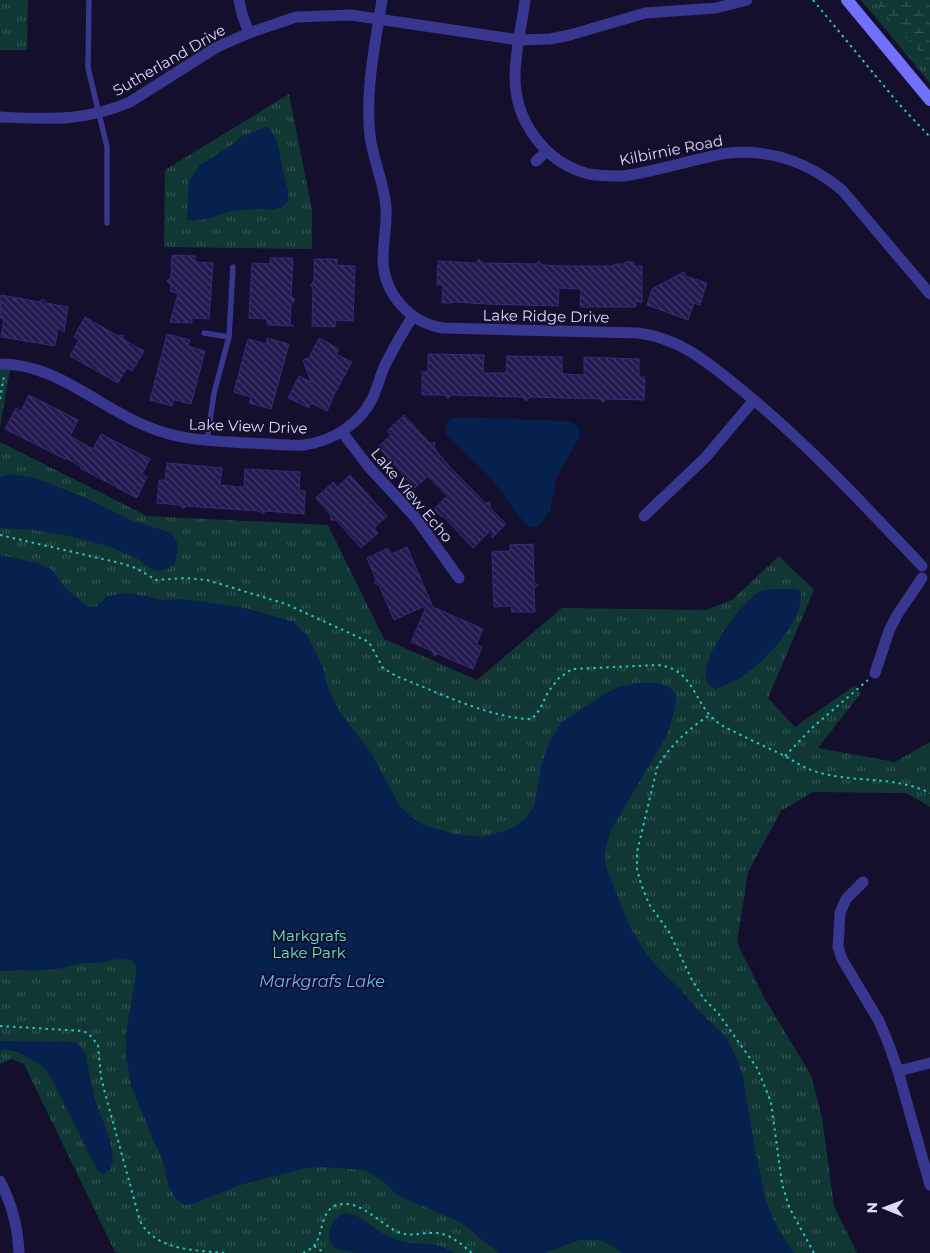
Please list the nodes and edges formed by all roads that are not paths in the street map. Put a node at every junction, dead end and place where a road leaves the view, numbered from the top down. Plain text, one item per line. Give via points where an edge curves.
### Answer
1 (89, 0) edge
2 (239, 0) edge
3 (382, 0) edge
4 (526, 0) edge
5 (747, 0) edge
6 (847, 0) edge
7 (737, 2) edge
8 (379, 19) junction
9 (249, 33) junction
10 (519, 40) junction
11 (930, 100) edge
12 (98, 113) junction
13 (0, 117) edge
14 (547, 151) junction
15 (536, 161) dead end
16 (107, 223) dead end
17 (233, 266) dead end
18 (930, 294) edge
19 (413, 316) junction
20 (204, 333) dead end
21 (229, 337) junction
22 (3, 364) edge
23 (754, 400) junction
24 (342, 432) junction
25 (207, 440) junction
26 (644, 516) dead end
27 (926, 565) edge
28 (459, 578) dead end
29 (926, 579) edge
30 (875, 673) road end
31 (862, 882) dead end
32 (930, 1063) edge
33 (898, 1071) junction
34 (0, 1181) edge
35 (930, 1185) edge
36 (19, 1253) edge

1 - 12 lane via 88,68
2 - 9 street
3 - 8 street, Lake Ridge Drive
4 - 10 street, Kilbirnie Road
5 - 7 street, Sutherland Drive
6 - 11 street
7 - 10 street, Sutherland Drive via 716,8 645,13 570,35
8 - 9 street, Sutherland Drive via 351,15 296,17
8 - 10 street, Sutherland Drive
8 - 19 street, Lake Ridge Drive via 368,115 386,208 383,266 391,292
9 - 12 street, Sutherland Drive via 217,47 130,102
10 - 14 street, Kilbirnie Road via 515,75 519,105 534,136
12 - 13 street, Sutherland Drive via 60,119
12 - 16 lane via 108,158
14 - 15 street
14 - 18 street, Kilbirnie Road via 569,166 589,174 607,176 624,176 728,153 770,155 794,161 842,190
17 - 21 lane
19 - 23 street, Lake Ridge Drive via 429,325 444,328 657,336 694,353
19 - 24 street, Lake View Drive via 389,356 369,405
20 - 21 lane
21 - 25 lane via 214,393
22 - 25 street, Lake View Drive via 45,372 156,430 180,438
23 - 26 street via 705,458
23 - 27 street, Lake Ridge Drive via 790,430
24 - 25 street, Lake View Drive via 299,446
24 - 28 street, Lake View Echo via 415,517
27 - 29 street via 919,571
29 - 30 street via 900,609 888,631
31 - 33 street via 846,899 840,913 838,947 879,1021
32 - 33 street
33 - 35 street
34 - 36 street via 16,1221

